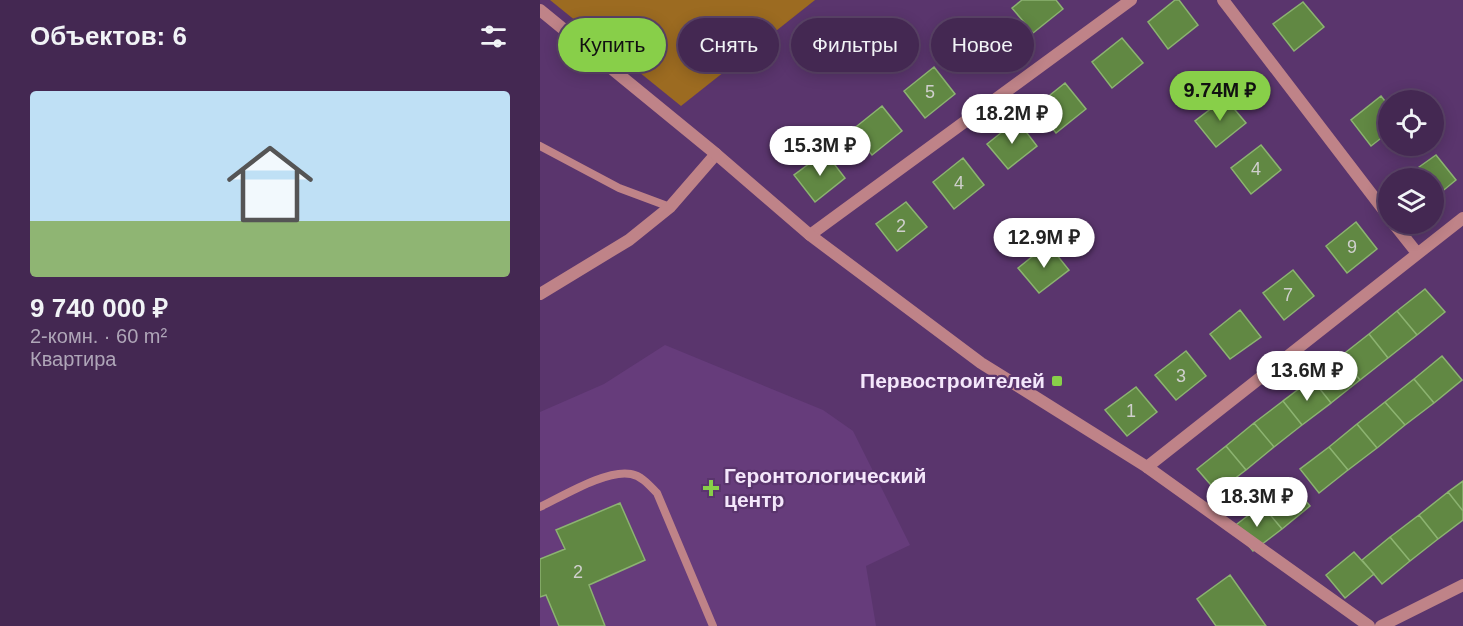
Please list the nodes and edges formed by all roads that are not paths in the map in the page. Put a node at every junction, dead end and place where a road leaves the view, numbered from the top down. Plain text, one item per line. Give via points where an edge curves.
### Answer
1 (1131, 0) edge
2 (1222, 0) edge
3 (540, 10) edge
4 (540, 146) edge
5 (717, 154) junction
6 (1378, 203) edge
7 (670, 207) junction
8 (1463, 219) edge
9 (1402, 234) edge
10 (810, 235) junction
11 (1417, 253) junction
12 (540, 294) edge
13 (1147, 467) junction
14 (540, 507) edge
15 (1463, 585) edge
16 (713, 626) edge
17 (1370, 626) edge
18 (1381, 626) edge

1 - 10 street
2 - 6 street
3 - 5 street
4 - 7 lane via 619,188
5 - 7 street
5 - 10 street
7 - 12 street via 629,240
8 - 11 street
9 - 11 street
10 - 13 street via 981,363
11 - 13 street
13 - 17 street
14 - 16 lane via 618,473 633,474 643,480 657,493
15 - 18 street

